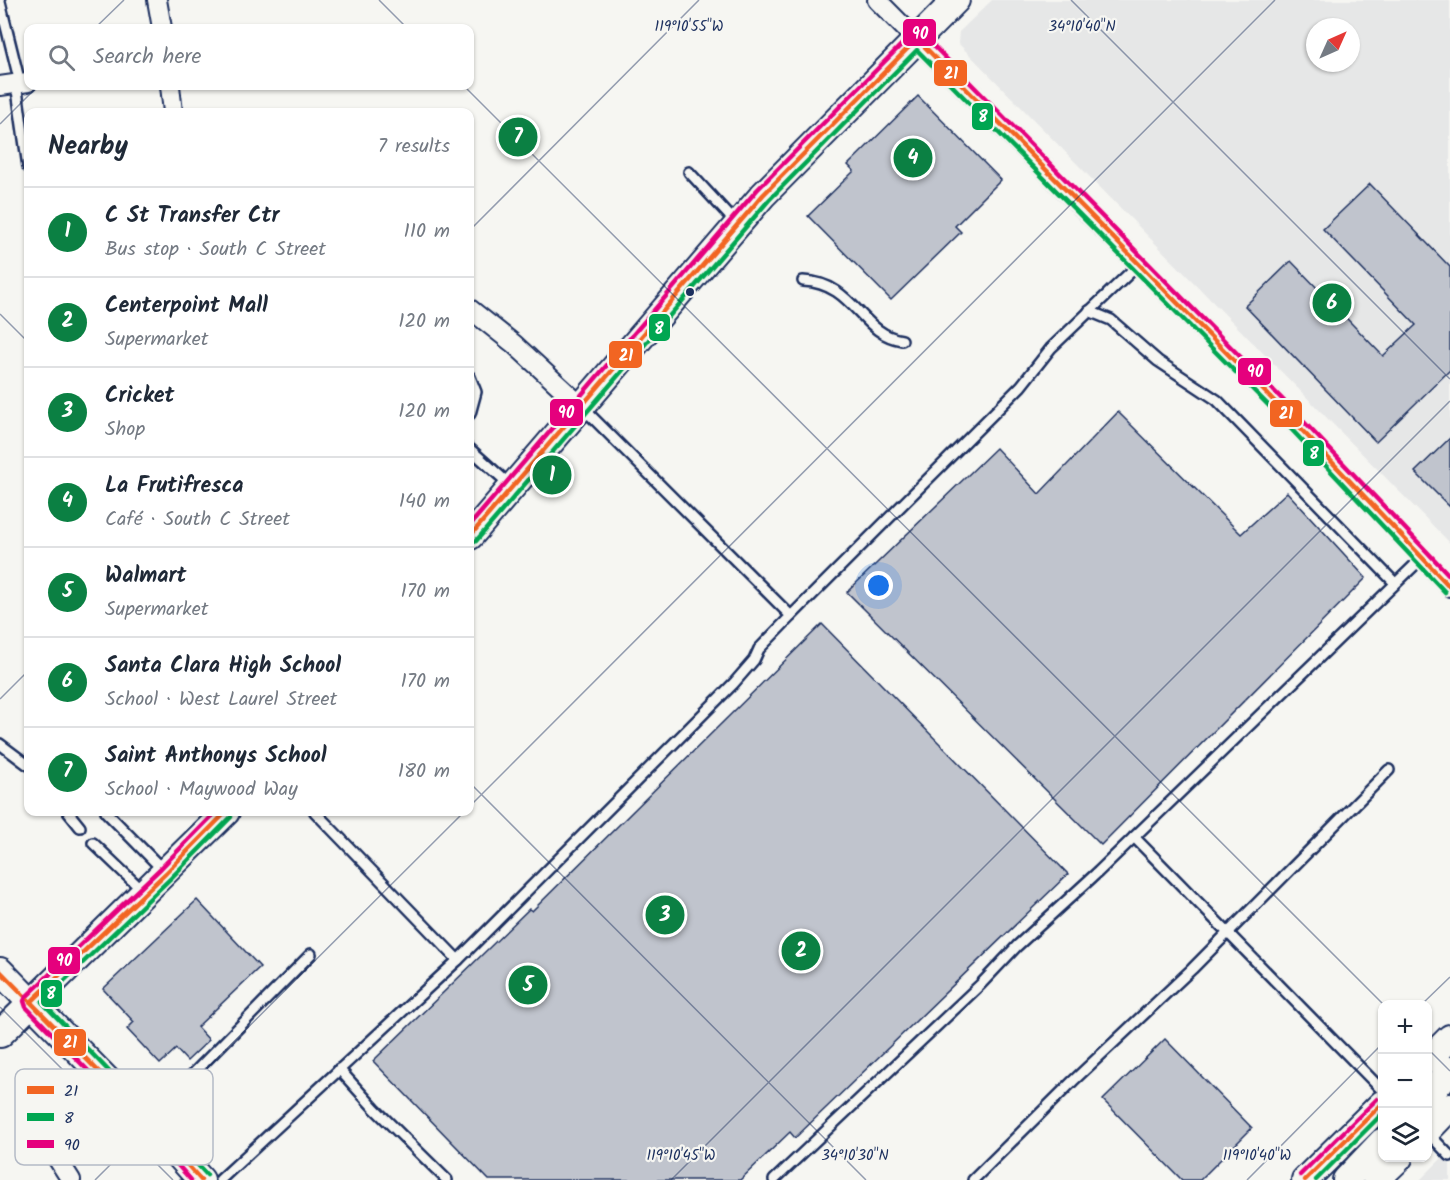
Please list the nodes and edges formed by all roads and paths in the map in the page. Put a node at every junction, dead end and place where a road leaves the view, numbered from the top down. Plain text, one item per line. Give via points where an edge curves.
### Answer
1 (157, 0) edge
2 (877, 0) edge
3 (957, 0) edge
4 (0, 2) edge
5 (161, 24) edge
6 (917, 39) junction
7 (24, 82) edge
8 (0, 86) edge
9 (171, 90) edge
10 (173, 108) edge
11 (24, 140) edge
12 (689, 172) dead end
13 (737, 224) junction
14 (1139, 264) junction
15 (803, 281) dead end
16 (1089, 311) junction
17 (474, 317) edge
18 (902, 340) dead end
19 (581, 406) junction
20 (474, 453) edge
21 (512, 487) junction
22 (474, 531) edge
23 (1422, 558) junction
24 (1395, 583) junction
25 (1450, 587) edge
26 (791, 616) junction
27 (0, 744) edge
28 (24, 762) edge
29 (1389, 770) dead end
30 (71, 816) edge
31 (110, 816) edge
32 (222, 816) edge
33 (319, 816) edge
34 (80, 827) dead end
35 (1134, 837) junction
36 (93, 843) dead end
37 (166, 873) junction
38 (145, 893) junction
39 (1228, 933) junction
40 (311, 954) dead end
41 (458, 960) junction
42 (0, 970) edge
43 (30, 1002) junction
44 (0, 1034) edge
45 (1450, 1038) edge
46 (1432, 1056) edge
47 (96, 1069) edge
48 (198, 1069) edge
49 (339, 1069) junction
50 (1450, 1070) edge
51 (1378, 1085) edge
52 (1432, 1091) edge
53 (1450, 1107) edge
54 (1379, 1108) edge
55 (1432, 1127) edge
56 (1432, 1136) edge
57 (1378, 1147) edge
58 (1450, 1156) edge
59 (1395, 1162) edge
60 (61, 1165) edge
61 (188, 1165) edge
62 (71, 1180) edge
63 (201, 1180) edge
64 (220, 1180) edge
65 (447, 1180) edge
66 (774, 1180) edge
67 (973, 1180) edge
68 (1305, 1180) edge
69 (1346, 1180) edge
70 (1376, 1180) edge

1 - 5 street
2 - 6 street
3 - 6 street
4 - 7 lane
6 - 13 street
6 - 14 street
7 - 8 street
7 - 11 lane via 17,90
9 - 10 street
12 - 13 lane
13 - 19 street
14 - 16 lane
14 - 23 street
15 - 18 lane via 838,291 884,335
16 - 24 lane via 1111,320 1158,361 1217,400
16 - 26 lane via 1051,348 1021,386
17 - 19 street via 514,344
19 - 21 street
19 - 26 lane
20 - 21 lane
21 - 22 street
23 - 24 lane
23 - 25 street
24 - 35 lane
26 - 41 lane via 734,683
27 - 28 lane
29 - 39 lane
30 - 34 lane
31 - 37 lane
32 - 37 street
33 - 41 lane
35 - 39 lane
35 - 66 lane
36 - 38 lane
37 - 38 street
38 - 43 street
39 - 51 lane
39 - 67 lane
40 - 48 lane
41 - 49 lane
42 - 43 street
43 - 44 street
43 - 47 street
45 - 46 street
49 - 64 lane
49 - 65 lane
50 - 52 street
53 - 55 street
54 - 68 street
56 - 58 lane
57 - 69 street
59 - 70 street
60 - 62 street
61 - 63 street

